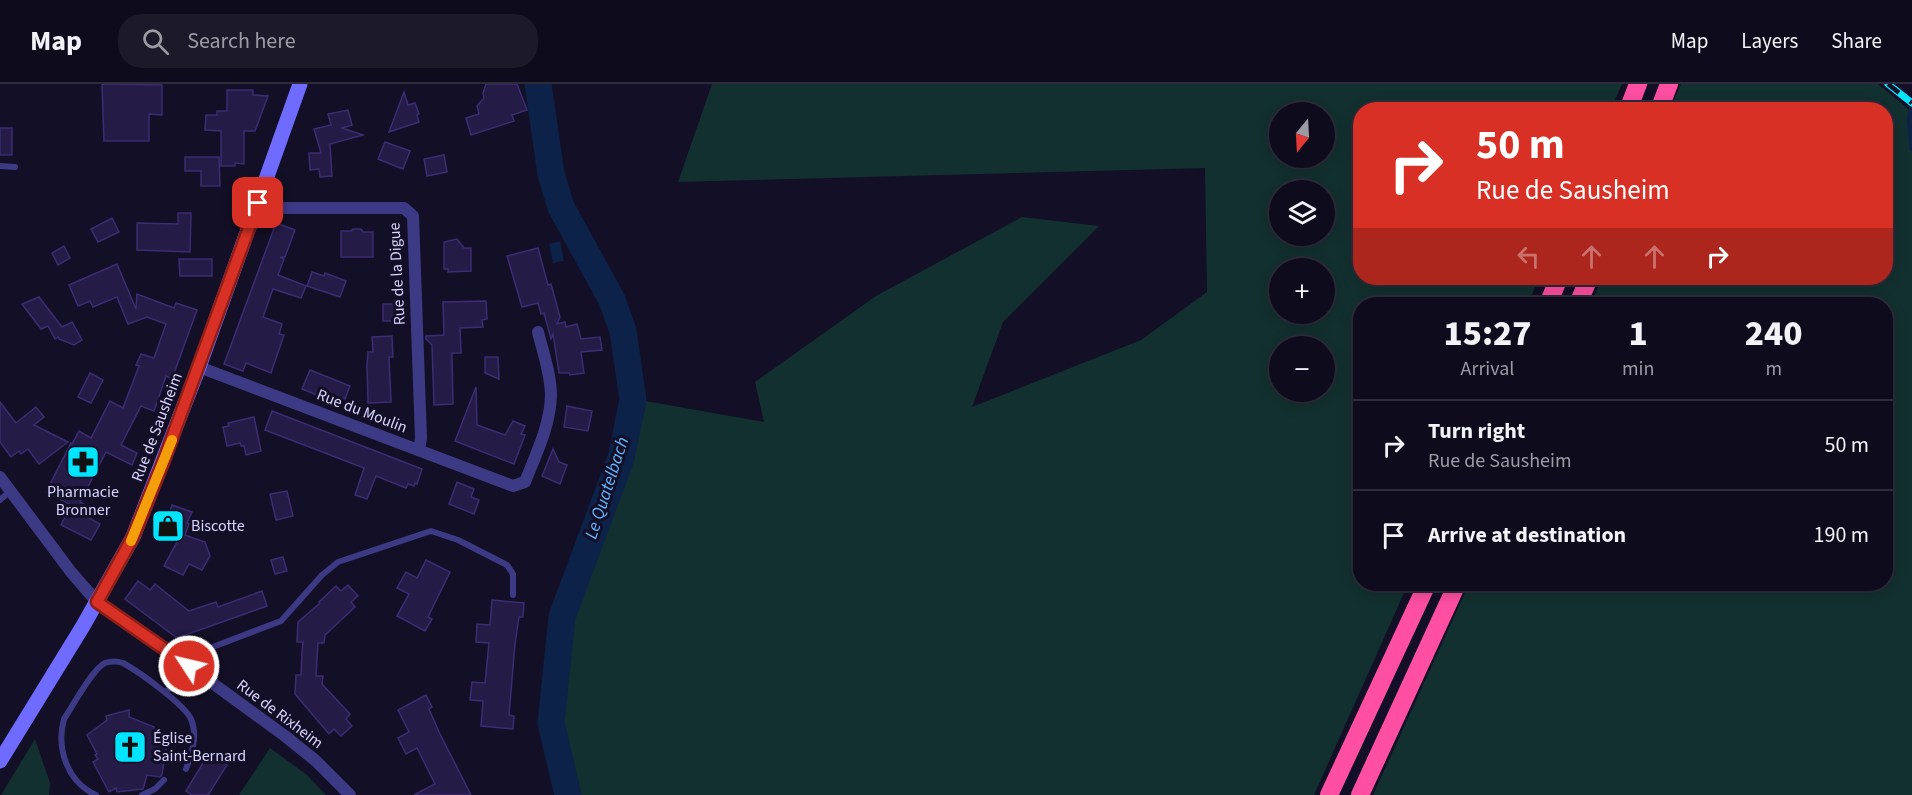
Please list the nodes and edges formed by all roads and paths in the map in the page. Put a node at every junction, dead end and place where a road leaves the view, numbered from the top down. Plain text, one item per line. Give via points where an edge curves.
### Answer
1 (300, 84) edge
2 (1638, 84) edge
3 (1669, 84) edge
4 (1631, 102) edge
5 (1662, 102) edge
6 (0, 166) edge
7 (15, 166) dead end
8 (258, 203) junction
9 (538, 332) dead end
10 (199, 367) junction
11 (419, 450) junction
12 (0, 477) edge
13 (10, 491) junction
14 (0, 500) edge
15 (1424, 591) edge
16 (1454, 591) edge
17 (513, 595) dead end
18 (97, 602) junction
19 (189, 666) junction
20 (166, 692) junction
21 (0, 761) edge
22 (186, 769) dead end
23 (164, 780) dead end
24 (96, 795) edge
25 (142, 795) edge
26 (350, 795) edge
27 (1329, 795) edge
28 (1360, 795) edge

1 - 8 main road, Rue de Sausheim
2 - 4 highway
3 - 5 highway
6 - 7 lane
8 - 10 main road, Rue de Sausheim
8 - 11 street, Rue de la Digue via 273,208 404,208 413,216
9 - 11 street, Rue du Moulin via 551,396 546,429 525,482 513,486
10 - 11 street, Rue du Moulin
10 - 18 main road, Rue de Sausheim via 133,537
12 - 13 street, Rue de Rixheim
13 - 14 lane
13 - 18 street, Rue de Rixheim
15 - 27 highway
16 - 28 highway
17 - 19 lane via 513,574 507,565 431,531 338,562 281,621 210,648
18 - 19 street, Rue de Rixheim
18 - 21 main road, Rue de Sausheim
19 - 20 lane
19 - 26 street, Rue de Rixheim via 285,736
20 - 22 lane via 190,718 195,739
20 - 24 lane via 123,663 109,662 97,668 61,729 62,753 71,775
23 - 25 lane

